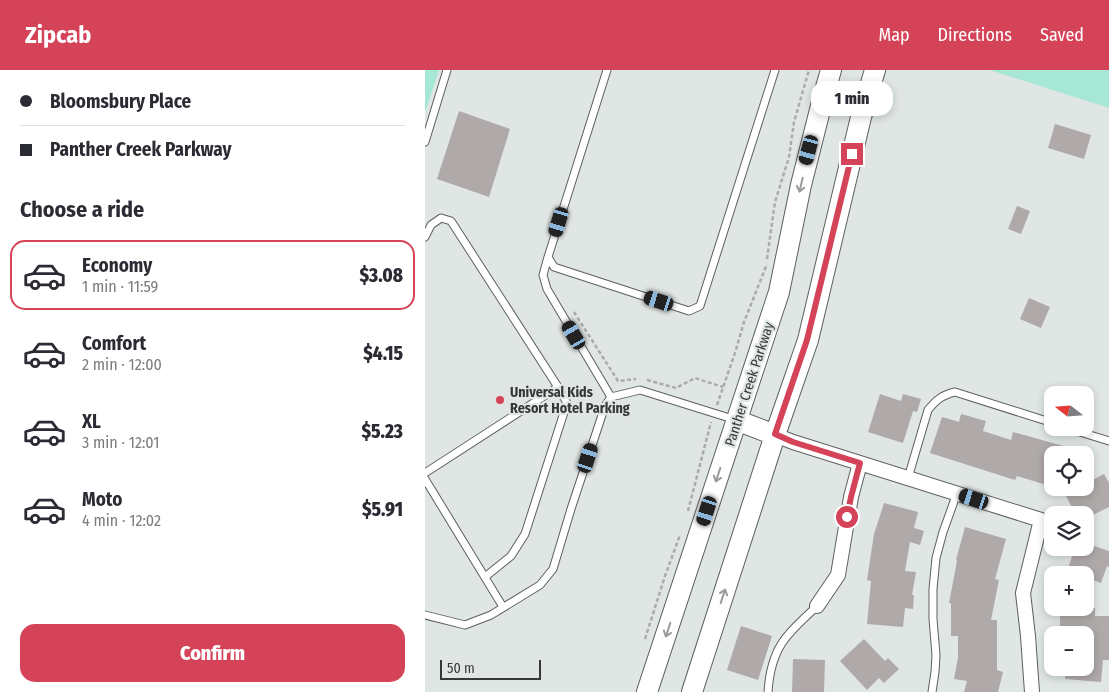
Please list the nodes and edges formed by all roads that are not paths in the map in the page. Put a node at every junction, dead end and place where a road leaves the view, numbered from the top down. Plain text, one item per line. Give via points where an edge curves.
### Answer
1 (447, 70) edge
2 (607, 70) edge
3 (775, 70) edge
4 (831, 70) edge
5 (875, 70) edge
6 (425, 142) edge
7 (425, 237) edge
8 (548, 257) junction
9 (558, 387) junction
10 (611, 397) junction
11 (736, 420) junction
12 (1044, 420) edge
13 (775, 434) junction
14 (1093, 436) edge
15 (1109, 441) edge
16 (860, 463) junction
17 (425, 473) edge
18 (908, 478) junction
19 (425, 480) edge
20 (957, 493) junction
21 (485, 577) junction
22 (817, 606) joint
23 (503, 607) junction
24 (425, 615) edge
25 (647, 692) edge
26 (693, 692) edge
27 (768, 692) edge
28 (932, 692) edge
29 (1032, 692) edge

1 - 6 lane
2 - 8 lane
3 - 8 lane via 700,306 689,311 681,309 555,267
4 -> 11 main road, Panther Creek Parkway via 801,185 779,292
5 - 13 main road via 807,340
7 - 9 lane via 431,225 441,218 451,221
8 - 10 lane via 543,275 547,289
9 - 17 lane
9 - 21 lane via 567,402 525,534 511,556
10 - 11 lane via 640,390
10 - 23 lane via 605,406 553,569 540,585
11 - 13 main road
11 -> 25 main road, Panther Creek Parkway
12 - 18 lane via 955,392 946,394 928,410
13 - 16 street
26 -> 13 main road
14 - 15 lane
16 - 18 street
16 - 22 street via 838,575
18 - 20 street
19 - 21 lane
20 - 28 lane via 936,558 933,589 936,655
20 - 29 street via 1041,520 1023,594
21 - 23 lane
22 - 27 lane via 781,645 768,682
23 - 24 lane via 465,625

